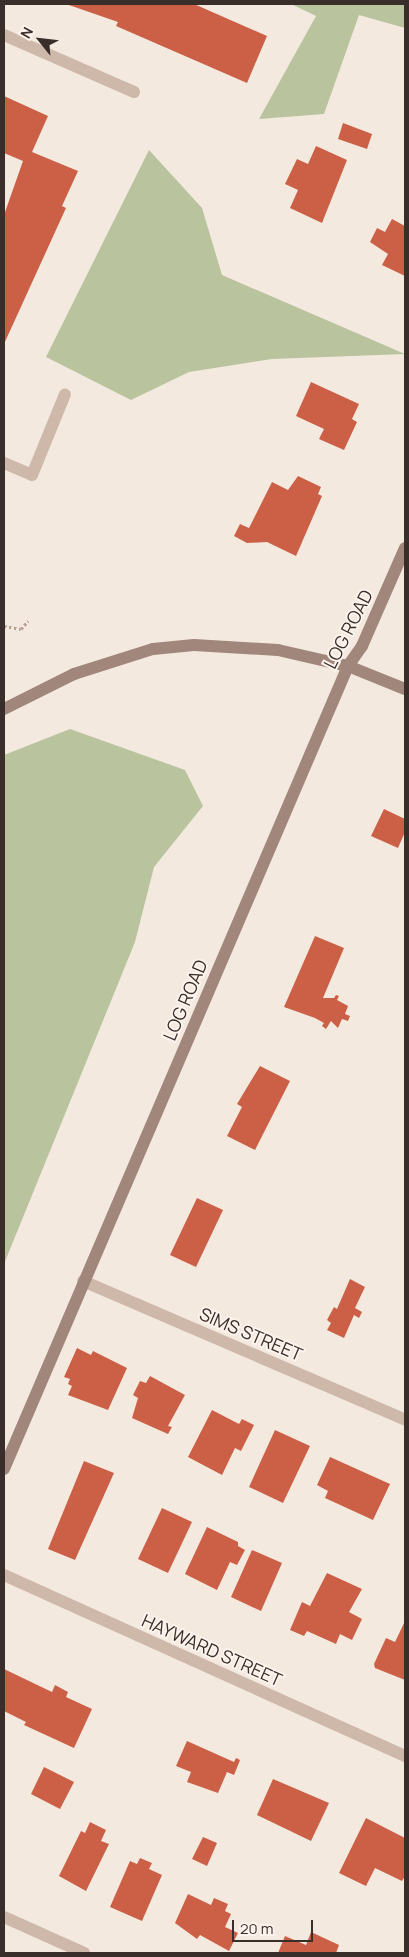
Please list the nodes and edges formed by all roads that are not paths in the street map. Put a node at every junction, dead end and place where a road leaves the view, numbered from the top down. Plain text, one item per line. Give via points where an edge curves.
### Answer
1 (4, 35) edge
2 (134, 92) dead end
3 (65, 394) dead end
4 (4, 463) edge
5 (405, 548) edge
6 (348, 666) junction
7 (405, 689) edge
8 (4, 709) edge
9 (84, 1281) junction
10 (405, 1420) edge
11 (4, 1469) edge
12 (4, 1575) edge
13 (405, 1756) edge
14 (4, 1917) edge
15 (84, 1953) edge

1 - 2 street
3 - 4 street via 32,475
5 - 6 street, LOG ROAD via 362,646
6 - 7 street
6 - 8 street via 278,650 194,645 153,649 74,674
6 - 9 street, LOG ROAD
9 - 10 street, SIMS STREET
9 - 11 street, LOG ROAD
12 - 13 street, HAYWARD STREET
14 - 15 street

